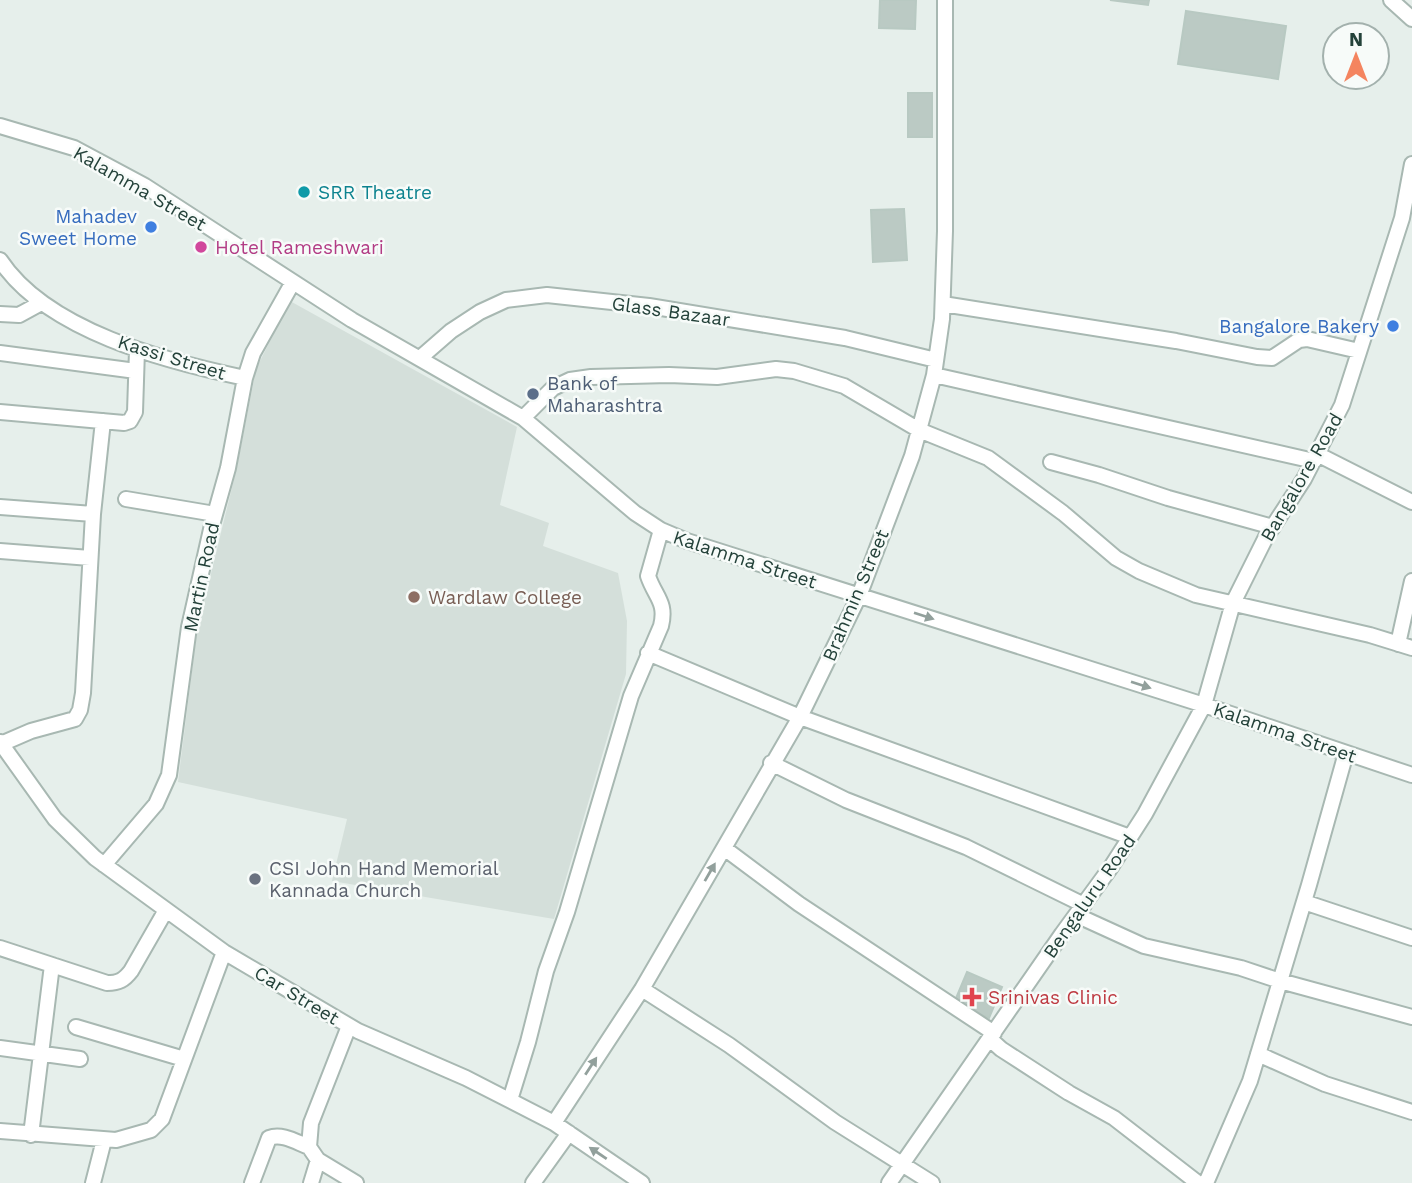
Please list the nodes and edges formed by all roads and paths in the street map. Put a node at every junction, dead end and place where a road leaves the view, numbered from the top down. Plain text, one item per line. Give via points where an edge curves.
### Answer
1 (945, 0) edge
2 (1391, 0) edge
3 (1412, 19) edge
4 (0, 126) edge
5 (1412, 164) edge
6 (1407, 220) edge
7 (2, 265) edge
8 (293, 282) junction
9 (41, 303) junction
10 (943, 304) junction
11 (0, 314) edge
12 (137, 350) junction
13 (1359, 351) junction
14 (0, 353) edge
15 (420, 358) junction
16 (935, 368) junction
17 (136, 371) junction
18 (245, 378) junction
19 (0, 412) edge
20 (523, 418) junction
21 (103, 421) junction
22 (919, 430) junction
23 (1315, 458) junction
24 (1051, 462) dead end
25 (126, 499) dead end
26 (1412, 502) edge
27 (0, 507) edge
28 (93, 514) junction
29 (215, 514) junction
30 (1273, 527) junction
31 (662, 530) junction
32 (0, 551) edge
33 (90, 558) junction
34 (1412, 582) edge
35 (859, 596) junction
36 (1233, 603) junction
37 (1405, 646) edge
38 (648, 653) junction
39 (1204, 705) junction
40 (800, 717) junction
41 (0, 743) edge
42 (1346, 753) junction
43 (771, 763) junction
44 (1412, 775) edge
45 (1130, 837) junction
46 (724, 848) junction
47 (104, 865) junction
48 (1304, 902) junction
49 (166, 910) junction
50 (1080, 910) junction
51 (1412, 938) edge
52 (0, 948) edge
53 (224, 951) junction
54 (52, 965) junction
55 (1280, 981) junction
56 (642, 989) junction
57 (1412, 1017) edge
58 (349, 1026) junction
59 (76, 1027) dead end
60 (992, 1036) junction
61 (0, 1048) edge
62 (41, 1052) junction
63 (1258, 1054) junction
64 (80, 1059) dead end
65 (184, 1059) junction
66 (510, 1100) junction
67 (1412, 1112) edge
68 (554, 1123) junction
69 (0, 1131) edge
70 (569, 1133) junction
71 (31, 1135) junction
72 (104, 1140) junction
73 (309, 1147) junction
74 (318, 1160) junction
75 (903, 1165) junction
76 (93, 1183) edge
77 (251, 1183) edge
78 (311, 1183) edge
79 (356, 1183) edge
80 (533, 1183) edge
81 (642, 1183) edge
82 (889, 1183) edge
83 (932, 1183) edge
84 (1198, 1183) edge
85 (1206, 1183) edge

1 - 10 street, Brahmin Street
2 - 3 street
4 - 8 street, Kalamma Street via 85,154 145,186
5 - 6 street, Bangalore Road
6 - 13 street, Bangalore Road
7 - 9 street, Kassi Street
8 - 15 street, Kalamma Street
8 - 18 street, Martin Road via 253,353
9 - 11 street via 19,315
9 - 12 street, Kassi Street
10 - 13 street via 1257,357 1272,358 1307,339
10 - 16 street, Brahmin Street
12 - 17 street
12 - 18 street, Kassi Street
13 - 23 street, Bangalore Road via 1342,405
14 - 17 street
15 - 16 street, Glass Bazaar via 480,312 506,300 547,295 649,306 845,338
15 - 20 street, Kalamma Street
16 - 22 street, Brahmin Street
16 - 23 street, Glass Bazaar
17 - 21 street via 134,417 124,423
18 - 29 street, Martin Road
19 - 21 street
20 - 22 street via 552,388 570,380 717,377 776,369 844,386
20 - 31 street, Kalamma Street via 635,513
21 - 28 street
22 - 35 street, Brahmin Street
22 - 36 street via 988,458 1139,571 1196,595
23 - 26 street, Glass Bazaar
23 - 30 street, Bangalore Road
24 - 30 street
25 - 29 street
27 - 28 street
28 - 33 street
29 - 47 street, Martin Road via 189,627 169,775 156,804
30 - 36 street, Bangalore Road
31 - 35 street, Kalamma Street
31 - 38 street via 648,576 664,614
32 - 33 street
33 - 41 street via 80,709 75,719
34 - 37 street
35 -> 39 street, Kalamma Street
35 - 40 street, Brahmin Street
36 - 37 street
36 - 39 street, Bangalore Road
38 - 40 street
38 - 66 street via 549,960
39 - 42 street, Kalamma Street
39 - 45 street, Bengaluru Road
40 - 43 street, Brahmin Street
40 - 45 street
41 - 47 street, Car Street via 55,820
42 - 44 street, Kalamma Street
42 - 48 street
43 - 46 street, Brahmin Street
43 - 50 street via 846,800 966,847
45 - 50 street, Bengaluru Road
56 -> 46 street, Brahmin Street
46 - 60 street
47 - 49 street, Car Street
48 - 51 street
48 - 55 street
49 - 53 street, Car Street
49 - 54 street via 124,980 107,983
50 - 55 street via 1144,946
50 - 60 street, Bengaluru Road
52 - 54 street
53 - 58 street, Car Street
53 - 65 street
54 - 62 street
55 - 57 street
55 - 63 street
68 -> 56 street, Brahmin Street
56 - 75 street
58 - 66 street, Car Street
58 - 73 street via 311,1123
59 - 65 street
60 - 75 street, Bengaluru Road
60 - 84 street via 1001,1049 1114,1118
61 - 62 street
62 - 64 street
62 - 71 street
63 - 67 street via 1325,1084
63 - 85 street
65 - 72 street via 157,1125 136,1136
66 - 68 street, Car Street
68 - 70 street, Car Street
69 - 71 street
70 - 80 street
81 -> 70 street, Car Street
71 - 72 street
72 - 76 street
73 - 74 street
73 - 77 street via 285,1138 268,1138
74 - 78 street
74 - 79 street
75 - 82 street, Bengaluru Road
75 - 83 street

